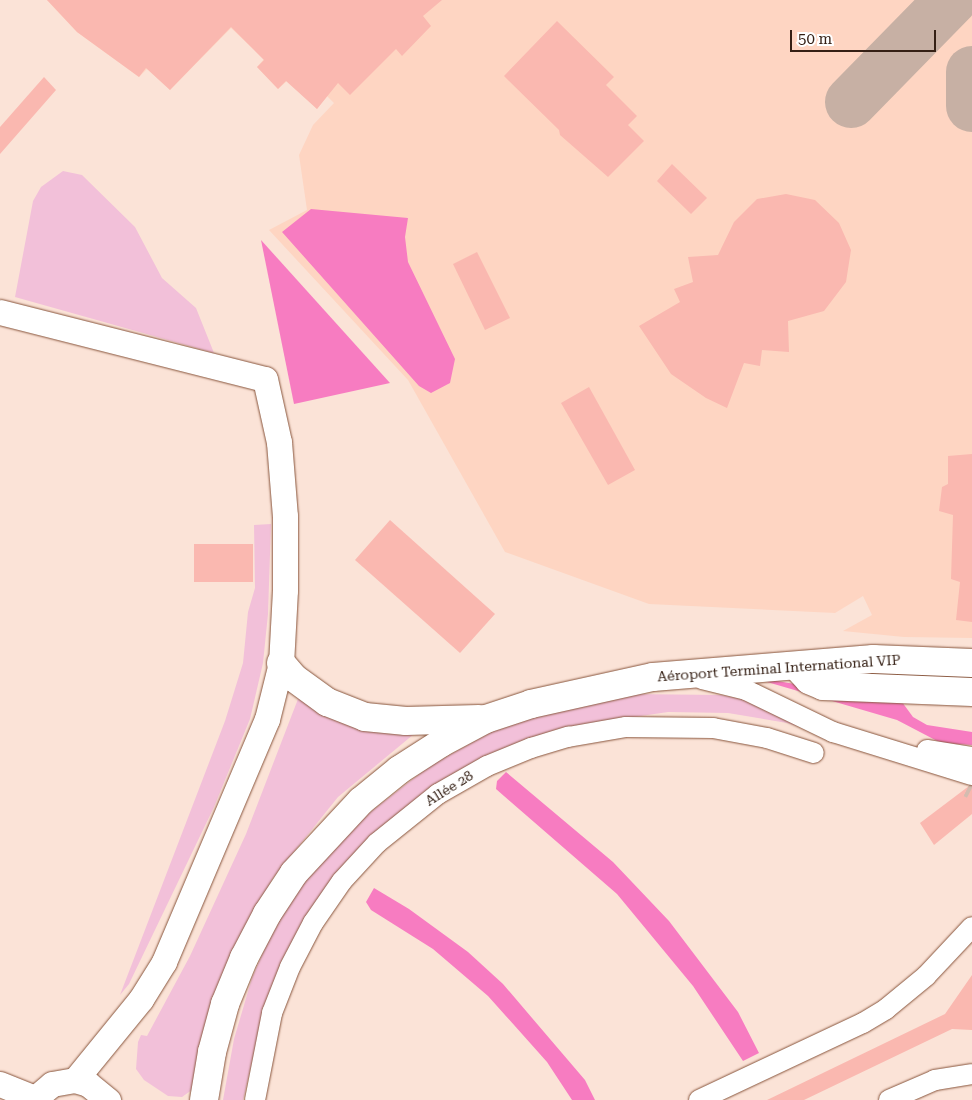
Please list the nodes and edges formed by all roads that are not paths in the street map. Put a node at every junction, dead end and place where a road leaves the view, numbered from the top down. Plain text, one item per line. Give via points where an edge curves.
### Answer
1 (0, 312) edge
2 (280, 663) junction
3 (972, 663) edge
4 (798, 668) junction
5 (653, 678) junction
6 (972, 692) edge
7 (486, 719) junction
8 (856, 739) junction
9 (814, 753) dead end
10 (972, 757) edge
11 (972, 766) edge
12 (970, 781) edge
13 (972, 926) edge
14 (972, 1074) edge
15 (75, 1080) junction
16 (0, 1084) edge
17 (33, 1099) edge
18 (108, 1100) edge
19 (204, 1100) edge
20 (255, 1100) edge
21 (699, 1100) edge
22 (889, 1100) edge

1 - 2 street via 265,379 279,442 285,516 285,590
2 - 7 main road via 294,678 327,702 365,717 406,721
2 - 15 street via 259,743 174,943 140,999
3 - 4 main road, Aéroport Terminal International VIP via 873,660
4 - 5 main road, Aéroport Terminal International VIP via 735,669
4 - 6 main road via 809,680 823,686
5 - 7 main road, Aéroport Terminal International VIP via 582,690
5 - 8 street via 700,679 746,690 810,722
7 - 19 main road, Aéroport Terminal International VIP via 399,770 361,800 294,873 244,958 225,1004
8 - 10 street
8 - 11 street
8 - 12 street
9 - 20 street, Allée 28 via 767,738 713,728 626,727 568,737 531,748 454,784 416,809 377,843 342,881 313,924 290,967 272,1014
13 - 21 street via 926,976 886,1009 863,1023
14 - 22 street via 935,1080
15 - 17 street via 52,1084
15 - 18 street via 88,1084
16 - 17 street

